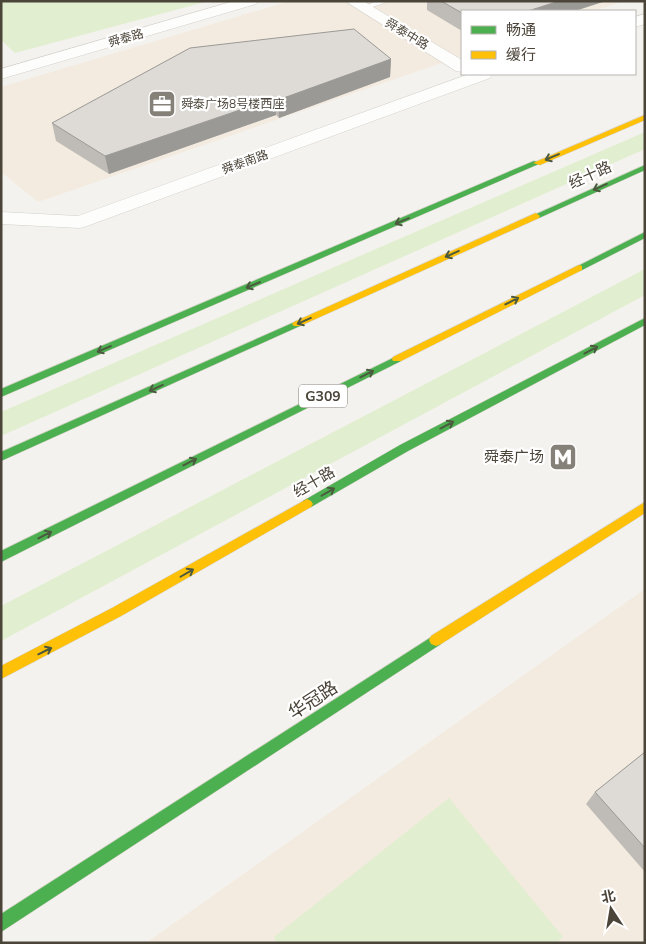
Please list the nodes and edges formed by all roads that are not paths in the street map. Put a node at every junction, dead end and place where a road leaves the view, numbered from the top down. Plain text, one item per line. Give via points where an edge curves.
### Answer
1 (250, 1) edge
2 (386, 1) edge
3 (358, 5) edge
4 (461, 65) edge
5 (1, 74) edge
6 (469, 75) edge
7 (645, 117) edge
8 (645, 167) edge
9 (1, 218) edge
10 (645, 235) edge
11 (645, 321) edge
12 (1, 393) edge
13 (1, 458) edge
14 (645, 507) edge
15 (1, 557) edge
16 (1, 673) edge
17 (1, 924) edge

1 - 5 street, 舜泰路
2 - 3 lane
3 - 4 street, 舜泰中路
6 - 9 street, 舜泰南路 via 80,222
7 -> 12 main road, 经十路
8 -> 13 main road, 经十路
15 -> 10 main road, G309
16 -> 11 main road, 经十路 via 161,589 404,448
14 - 17 main road, 华冠路

